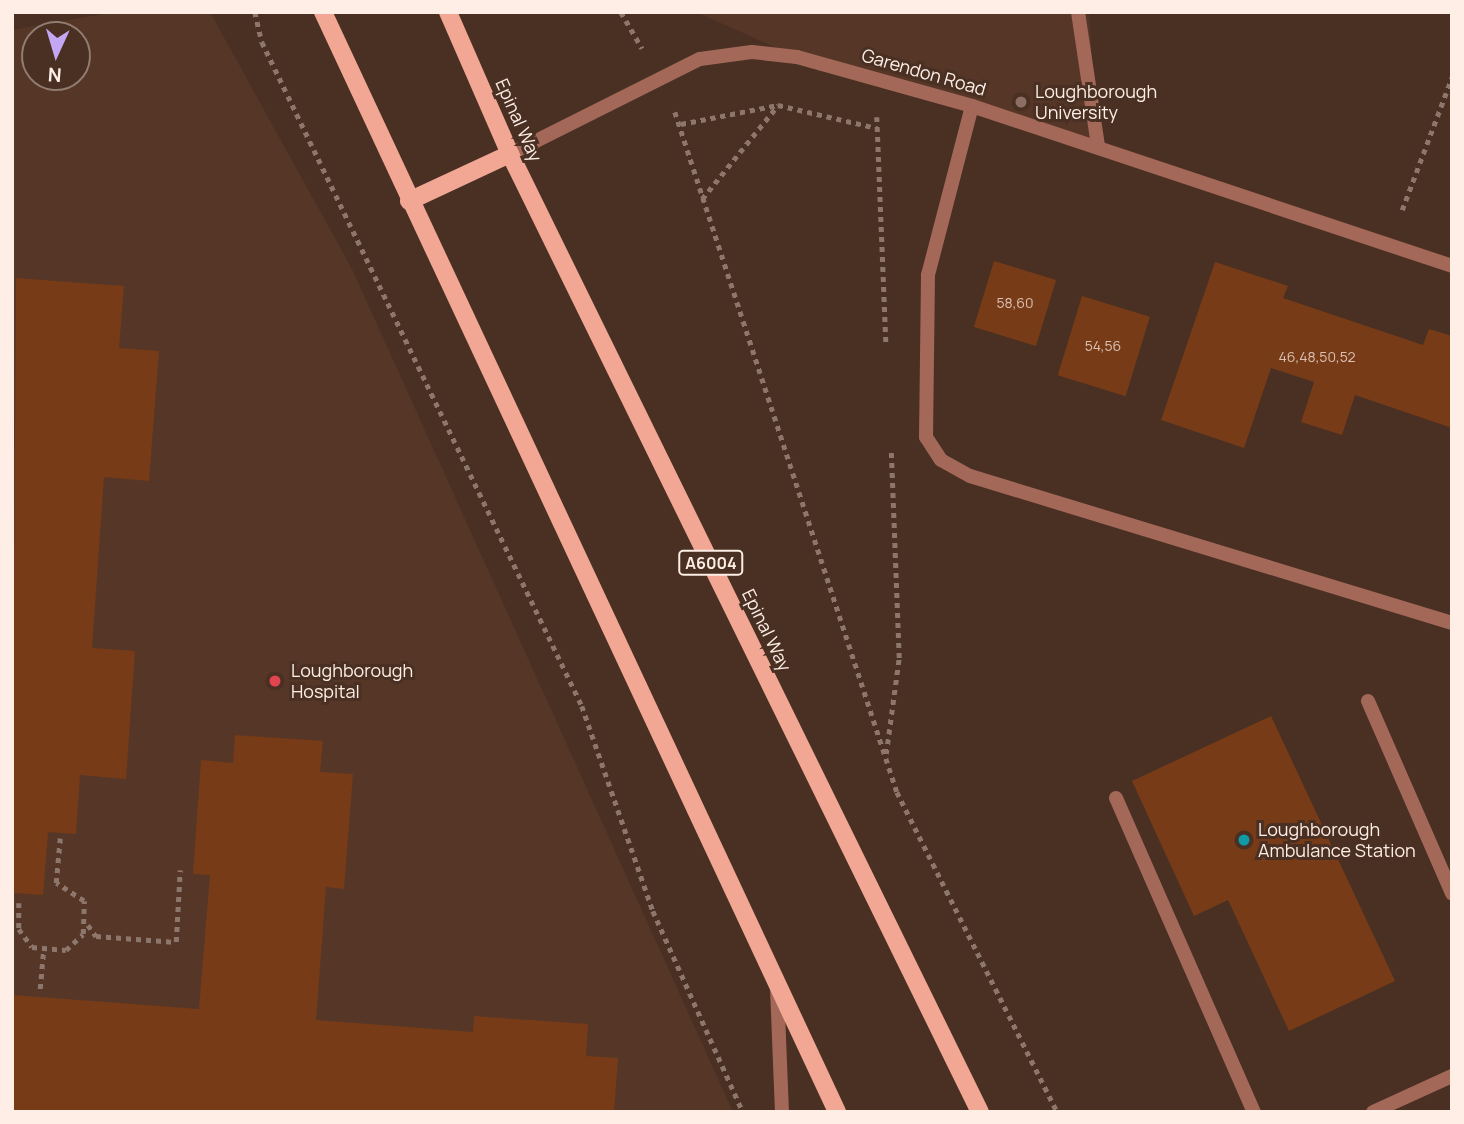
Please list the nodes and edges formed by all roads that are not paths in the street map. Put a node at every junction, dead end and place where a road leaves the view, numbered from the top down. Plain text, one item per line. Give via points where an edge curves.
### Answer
1 (323, 12) edge
2 (448, 12) edge
3 (1078, 12) edge
4 (972, 106) junction
5 (1098, 146) junction
6 (510, 154) junction
7 (410, 201) junction
8 (1452, 266) edge
9 (1452, 622) edge
10 (1368, 701) dead end
11 (1116, 798) dead end
12 (1452, 893) edge
13 (777, 988) junction
14 (1452, 1076) edge
15 (782, 1112) edge
16 (836, 1112) edge
17 (979, 1112) edge
18 (1254, 1112) edge
19 (1373, 1112) edge

1 - 7 main road
2 - 6 main road, Epinal Way / A6004
3 - 5 street
4 - 5 street, Garendon Road
4 - 6 street, Garendon Road via 797,57 752,52 700,59
4 - 9 street via 928,275 926,437 941,460 970,476
5 - 8 street, Garendon Road
6 - 7 main road
6 - 17 main road, Epinal Way / A6004
7 - 13 main road
10 - 12 street
11 - 18 street
13 - 15 street
13 - 16 main road
14 - 19 street

